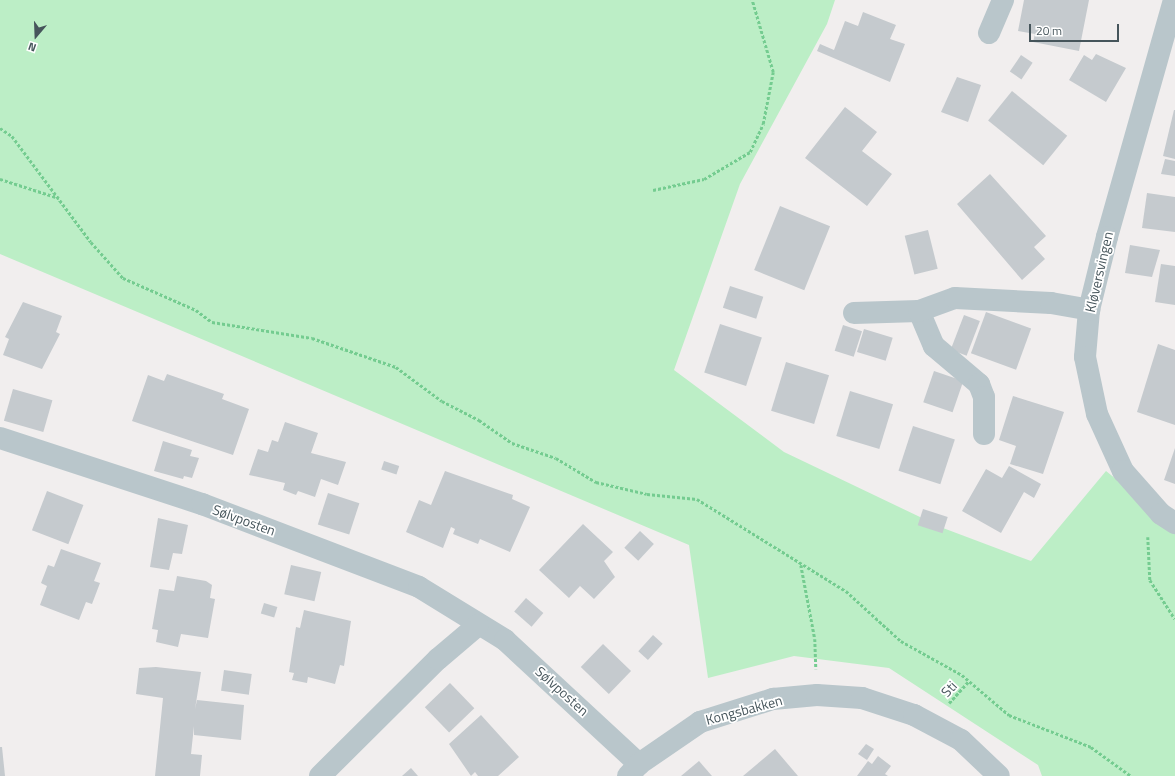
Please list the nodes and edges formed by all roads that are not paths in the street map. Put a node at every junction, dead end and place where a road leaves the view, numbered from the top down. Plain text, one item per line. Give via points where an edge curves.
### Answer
1 (1003, 0) edge
2 (1174, 0) edge
3 (989, 33) dead end
4 (1089, 310) junction
5 (919, 311) junction
6 (854, 313) dead end
7 (984, 434) dead end
8 (0, 438) edge
9 (1168, 519) edge
10 (478, 625) junction
11 (634, 770) edge
12 (320, 776) edge
13 (999, 776) edge

1 - 3 street
2 - 4 street, Kløversvingen
4 - 5 street via 1051,303 955,298
4 - 9 street, Kløversvingen via 1085,357 1097,414 1123,471
5 - 6 street
5 - 7 street via 934,346 979,384 984,397
8 - 10 street, Sølvposten via 336,553 419,587
10 - 11 street, Sølvposten via 505,640
10 - 12 street via 438,659
11 - 13 street, Kongsbakken via 700,722 773,699 817,695 862,698 914,715 961,740

